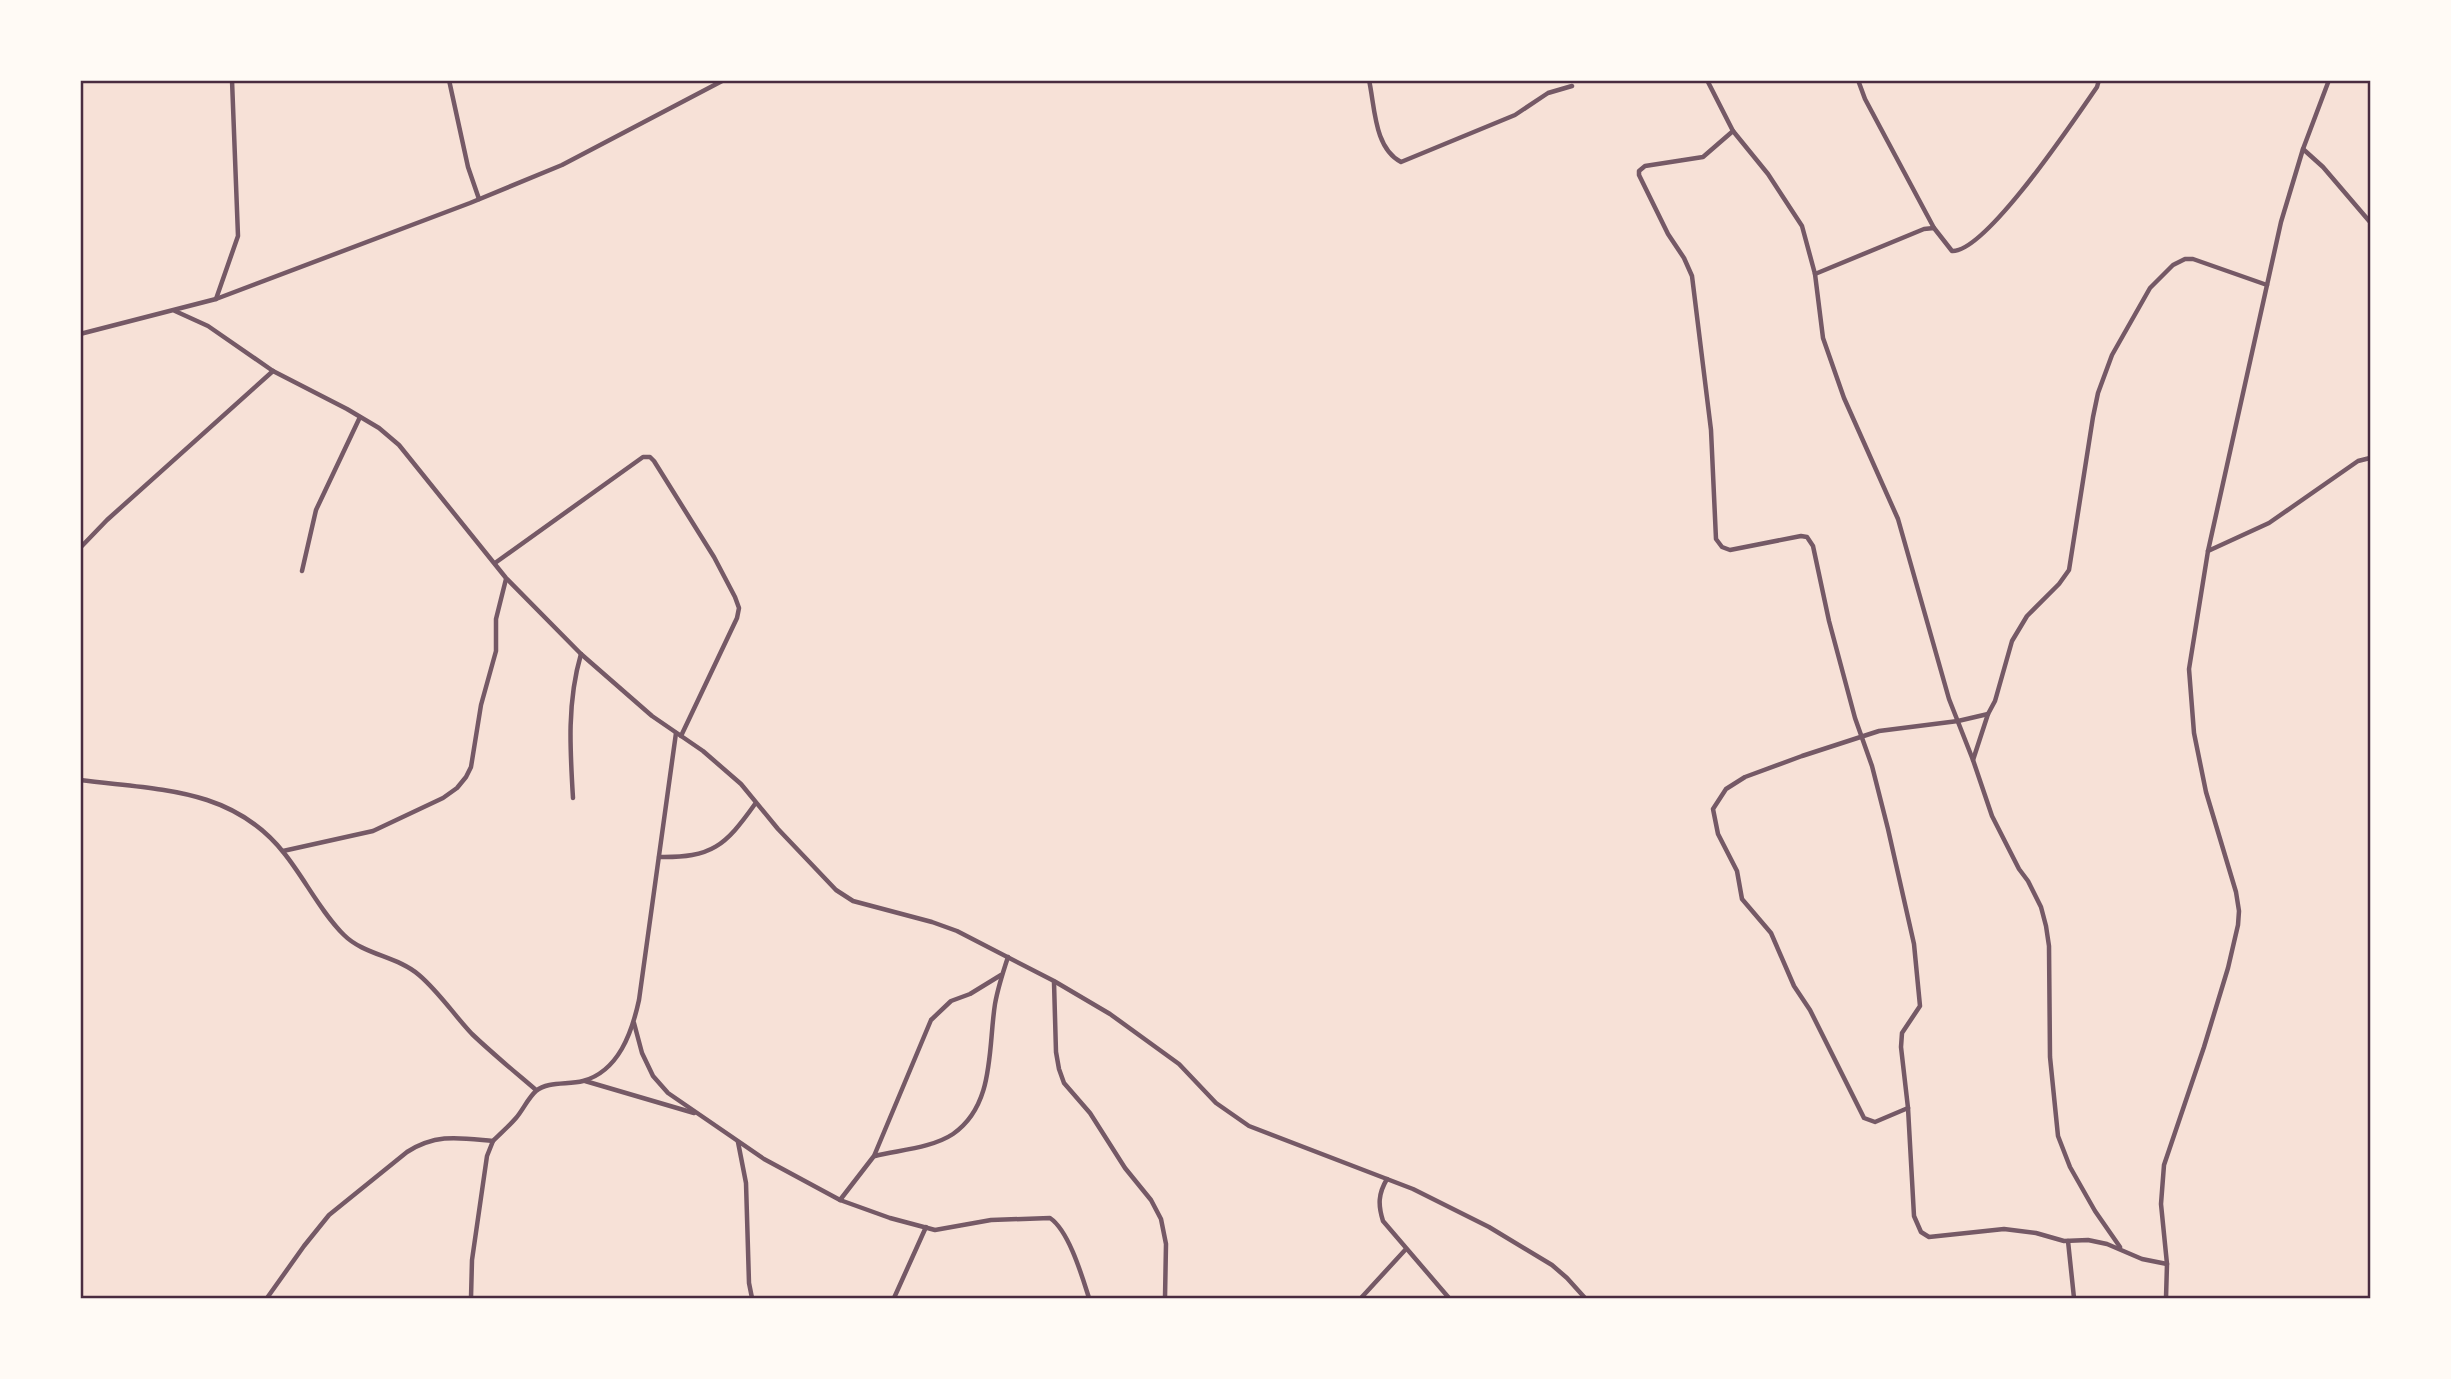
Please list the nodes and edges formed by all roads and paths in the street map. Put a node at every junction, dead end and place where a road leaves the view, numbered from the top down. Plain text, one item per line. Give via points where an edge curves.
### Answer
1 (232, 80) edge
2 (724, 80) edge
3 (1369, 80) edge
4 (1707, 80) edge
5 (1858, 80) edge
6 (2099, 80) edge
7 (2329, 80) edge
8 (450, 81) edge
9 (1572, 86) dead end
10 (1733, 131) junction
11 (2303, 149) junction
12 (479, 199) junction
13 (2371, 222) edge
14 (1934, 228) junction
15 (1815, 274) junction
16 (2267, 285) junction
17 (216, 299) junction
18 (175, 311) junction
19 (80, 334) edge
20 (273, 371) junction
21 (360, 417) junction
22 (2371, 458) edge
23 (80, 548) edge
24 (2208, 551) junction
25 (495, 564) junction
26 (302, 571) dead end
27 (506, 578) junction
28 (581, 654) junction
29 (1987, 714) junction
30 (1958, 721) junction
31 (679, 735) junction
32 (1861, 738) junction
33 (1973, 760) junction
34 (80, 780) edge
35 (573, 798) dead end
36 (755, 804) junction
37 (283, 852) junction
38 (659, 857) junction
39 (1008, 957) junction
40 (1001, 975) junction
41 (1054, 981) junction
42 (634, 1023) junction
43 (584, 1081) junction
44 (537, 1090) junction
45 (1908, 1108) junction
46 (698, 1114) junction
47 (493, 1141) junction
48 (738, 1141) junction
49 (874, 1156) junction
50 (1387, 1179) junction
51 (841, 1200) junction
52 (926, 1227) junction
53 (2068, 1241) junction
54 (2120, 1248) junction
55 (1406, 1249) junction
56 (2167, 1264) junction
57 (267, 1298) edge
58 (471, 1298) edge
59 (752, 1298) edge
60 (894, 1298) edge
61 (1089, 1298) edge
62 (1165, 1298) edge
63 (1361, 1298) edge
64 (1449, 1298) edge
65 (1585, 1298) edge
66 (2074, 1298) edge
67 (2166, 1298) edge

1 - 17 street via 238,236
2 - 12 street via 562,165
3 - 9 street via 1386,149 1402,162
4 - 10 street
5 - 14 street
6 - 14 street via 2046,162 1966,248 1952,251
7 - 11 street
8 - 12 street
10 - 15 street via 1802,226
10 - 32 street via 1707,156 1645,166 1639,175 1692,276 1711,430 1716,539 1730,550 1795,537 1810,540
11 - 13 street
11 - 16 street
12 - 17 street
14 - 15 street
15 - 30 street via 1823,338 1844,398 1898,519
16 - 24 street
16 - 29 street via 2185,259 2150,288 2112,355 2098,393 2069,570 2018,629
17 - 18 street
18 - 19 street
18 - 20 street via 208,326
20 - 21 street
20 - 23 street
21 - 25 street via 399,444
21 - 26 street via 316,510
22 - 24 street via 2358,461 2269,523
24 - 56 street via 2189,669 2194,733 2239,911 2224,981 2164,1165 2161,1205
25 - 27 street
25 - 31 street via 643,457 650,457 714,557 738,608
27 - 28 street
27 - 37 street via 496,619 496,651 466,777 443,798 373,831
28 - 31 street
28 - 35 street via 573,681 569,728
29 - 30 street
29 - 33 street
30 - 32 street via 1895,727
30 - 33 street
31 - 36 street via 720,764
31 - 38 street
32 - 45 street via 1872,766 1914,944 1920,1006 1902,1033 1901,1047
32 - 45 street via 1745,777 1726,789 1713,808 1714,824 1737,871 1742,899 1770,933 1864,1118 1875,1122
33 - 54 street via 1992,816 2041,907 2046,926 2058,1136 2089,1200
34 - 37 street via 167,790 228,807 246,817
36 - 38 street via 718,845 687,858
36 - 39 street via 836,890 853,901 932,922
37 - 44 street via 345,936 418,974 471,1033
38 - 42 street
39 - 40 street
39 - 41 street
40 - 49 street via 951,1001 930,1020
40 - 49 street via 987,1079 967,1122 932,1143
41 - 50 street via 1179,1064 1216,1103 1249,1126
41 - 62 street via 1059,1069 1064,1083 1090,1113 1161,1219 1166,1244
42 - 43 street via 617,1057
42 - 46 street via 653,1076
43 - 44 street
43 - 46 street
44 - 47 street
45 - 53 street via 1913,1208 1921,1232 1938,1237 2004,1228
46 - 48 street
47 - 57 street via 448,1137 421,1143 407,1152 328,1216
47 - 58 street via 472,1260
48 - 51 street
48 - 59 street via 746,1183
49 - 51 street
50 - 55 street via 1379,1207 1383,1221
50 - 65 street via 1521,1245 1567,1278
51 - 52 street
52 - 60 street
52 - 61 street via 945,1230 991,1220 1050,1218 1065,1237
53 - 54 street via 2088,1240
53 - 66 street
54 - 56 street
55 - 63 street
55 - 64 street
56 - 67 street

